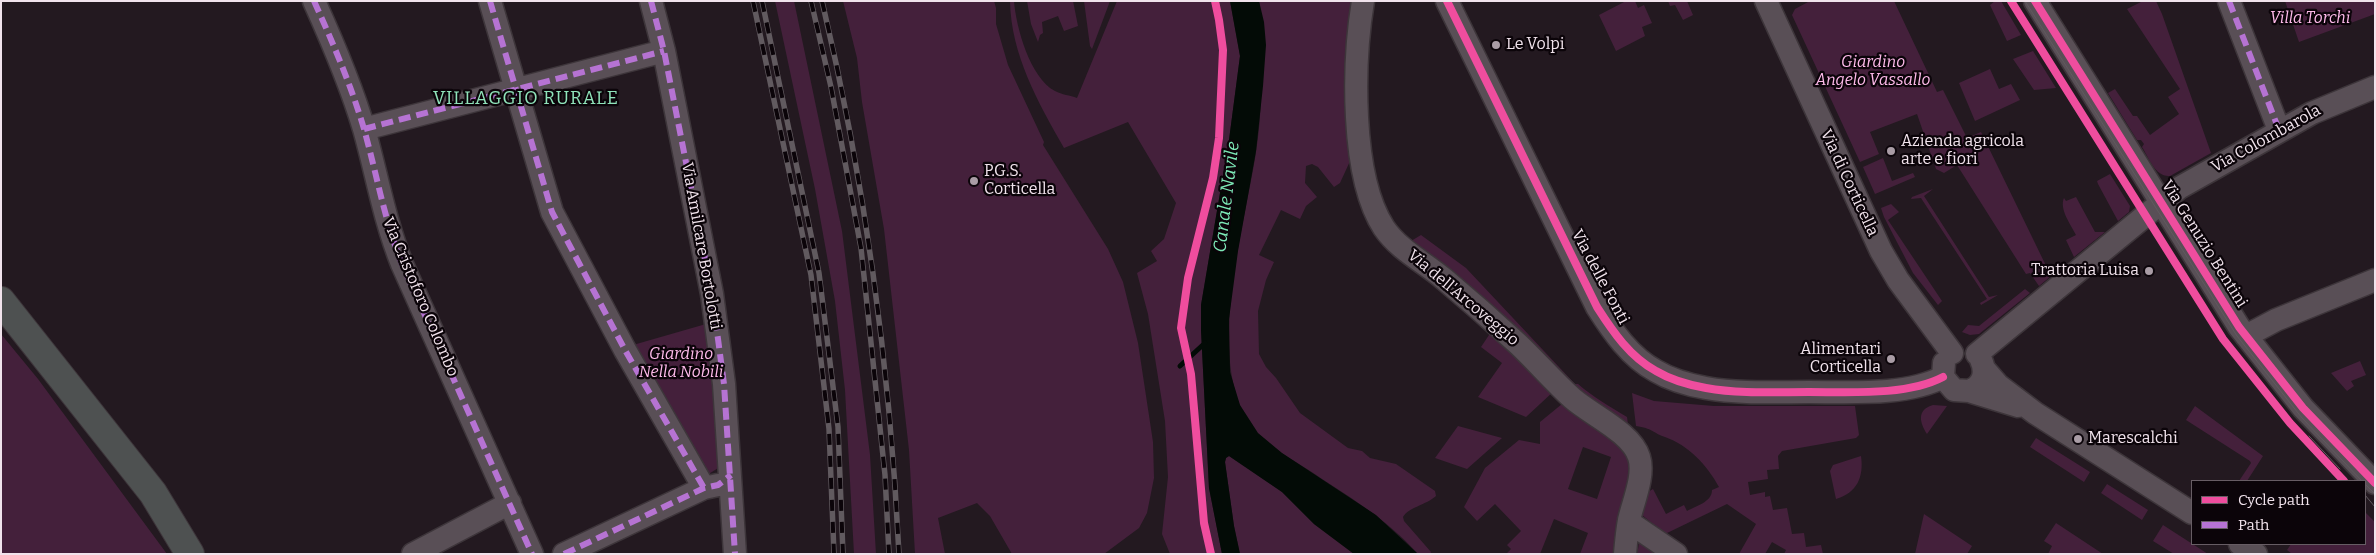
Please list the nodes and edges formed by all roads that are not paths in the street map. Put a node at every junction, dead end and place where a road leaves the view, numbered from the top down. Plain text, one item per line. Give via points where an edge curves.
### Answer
1 (314, 1) edge
2 (490, 1) edge
3 (652, 1) edge
4 (1363, 1) edge
5 (1447, 1) edge
6 (1766, 1) edge
7 (2035, 1) edge
8 (2229, 1) edge
9 (664, 52) junction
10 (2375, 87) edge
11 (516, 91) junction
12 (364, 129) junction
13 (2279, 130) junction
14 (2162, 201) junction
15 (2375, 280) edge
16 (1, 300) edge
17 (2246, 336) junction
18 (1952, 353) junction
19 (1981, 362) junction
20 (1943, 377) junction
21 (1968, 391) junction
22 (2036, 412) junction
23 (731, 475) junction
24 (2375, 483) edge
25 (704, 488) junction
26 (510, 503) junction
27 (2191, 512) edge
28 (1629, 522) junction
29 (2242, 545) edge
30 (190, 554) edge
31 (413, 554) edge
32 (532, 554) edge
33 (564, 554) edge
34 (735, 554) edge
35 (1625, 554) edge
36 (1676, 554) edge
37 (2256, 554) edge

1 - 12 street, Via Cristoforo Colombo via 340,58
2 - 11 street
3 - 9 street, Via Amilcare Bortolotti
4 - 28 street, Via dell'Arcoveggio via 1356,48 1357,109 1366,180 1378,217 1388,234 1401,246 1512,338 1573,399 1635,447 1641,468
5 - 20 street, Via delle Fonti via 1597,308 1622,342 1644,364 1688,384 1745,392 1858,392 1922,386
6 - 18 street, Via di Corticella via 1881,251 1898,280
7 - 14 street, Via Genuzio Bentini
8 - 13 street
9 - 11 street
9 - 23 street, Via Amilcare Bortolotti via 712,294 724,384
10 - 13 street, Via Colombarola via 2341,99
11 - 12 street
11 - 25 street via 552,212 625,350
12 - 26 street, Via Cristoforo Colombo via 385,217 402,264
13 - 14 street, Via Colombarola
14 - 17 street, Via Genuzio Bentini
14 - 19 street, Via Colombarola
15 - 17 street via 2276,320
16 - 30 main road via 153,493
17 - 24 street, Via Genuzio Bentini via 2303,408
18 - 19 street via 1965,350
18 - 20 street via 1944,363
19 - 21 street via 1980,384
19 - 22 street via 1998,385
20 - 21 street via 1954,390
21 - 22 street
22 - 27 street
23 - 25 street via 718,485
23 - 34 street, Via Amilcare Bortolotti
25 - 33 street
26 - 31 street
26 - 32 street, Via Cristoforo Colombo
28 - 35 street, Via dell'Arcoveggio
28 - 36 street
29 - 37 street

